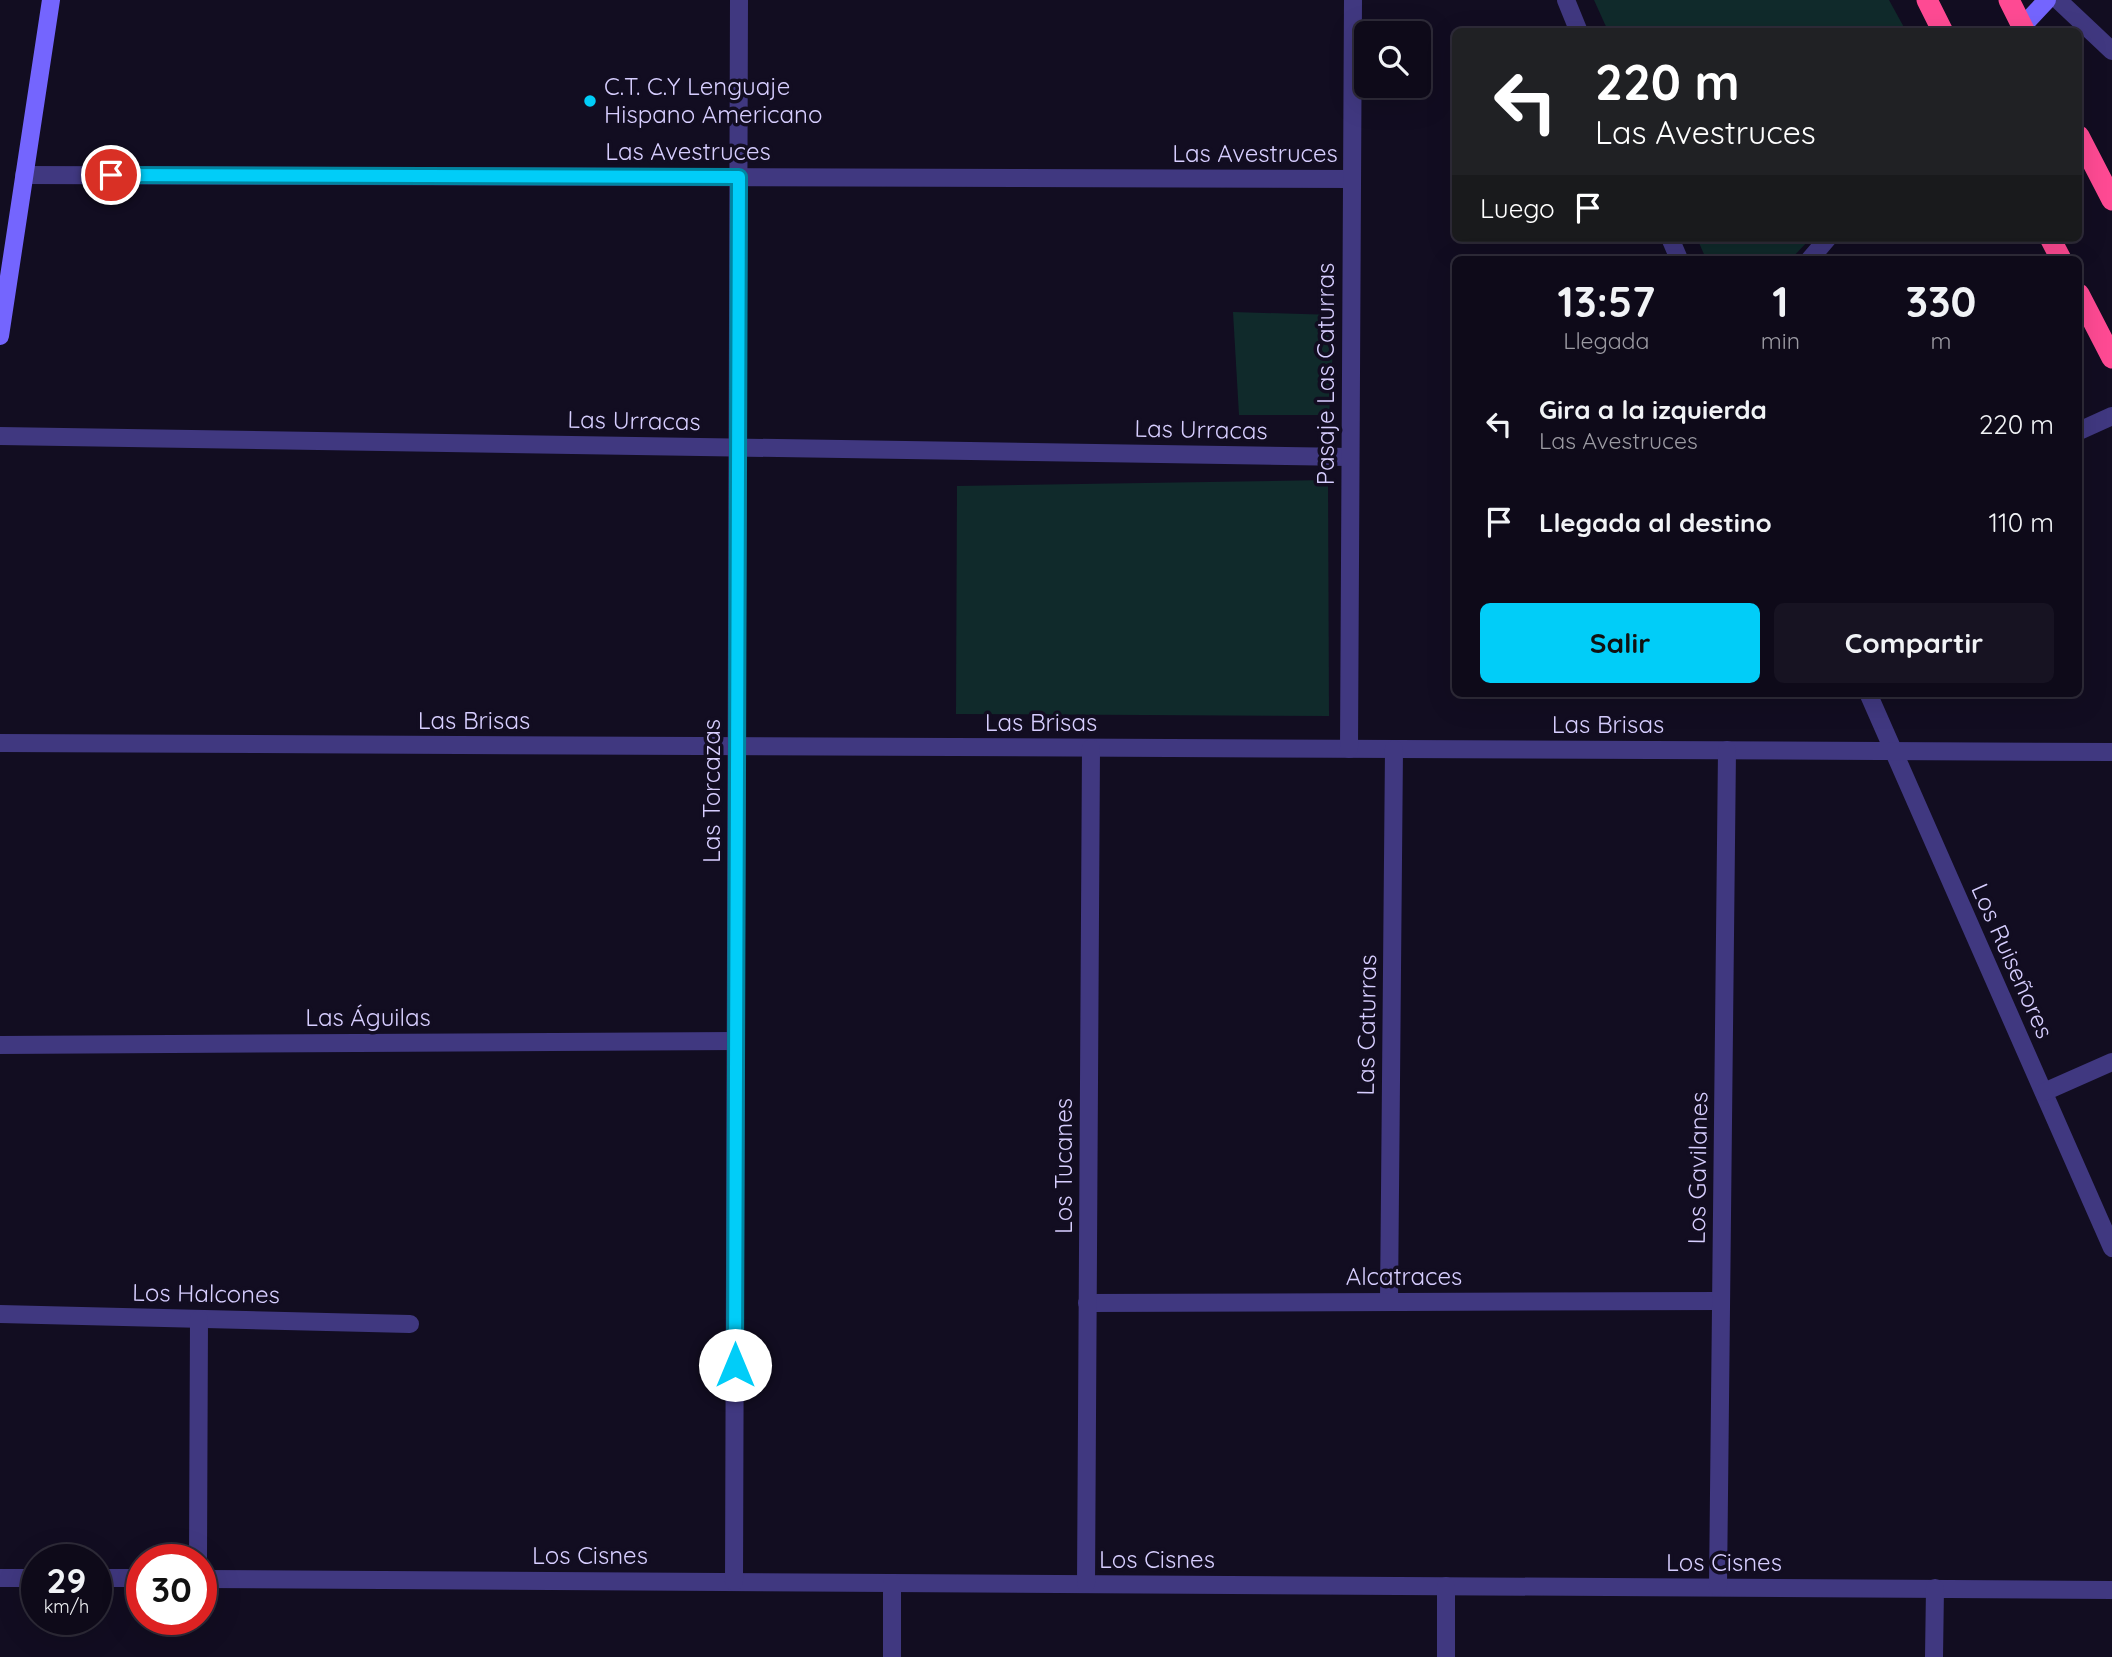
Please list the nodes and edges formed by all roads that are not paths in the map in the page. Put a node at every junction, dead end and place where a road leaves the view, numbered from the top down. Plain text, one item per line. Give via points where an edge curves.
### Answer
1 (51, 0) edge
2 (739, 0) edge
3 (1353, 0) edge
4 (1566, 0) edge
5 (1927, 0) edge
6 (2009, 0) edge
7 (2047, 0) edge
8 (2058, 0) edge
9 (1577, 28) edge
10 (1941, 28) edge
11 (2020, 28) edge
12 (2023, 28) edge
13 (2112, 51) edge
14 (2082, 142) edge
15 (24, 175) junction
16 (739, 177) junction
17 (1352, 179) junction
18 (2112, 201) edge
19 (1825, 242) edge
20 (1813, 256) edge
21 (2082, 300) edge
22 (0, 336) edge
23 (2112, 358) edge
24 (2112, 416) edge
25 (2082, 430) edge
26 (0, 436) edge
27 (738, 447) junction
28 (1350, 457) junction
29 (1870, 697) edge
30 (2112, 736) edge
31 (0, 743) edge
32 (737, 746) junction
33 (1091, 748) junction
34 (1349, 749) junction
35 (1394, 749) junction
36 (1727, 750) junction
37 (1893, 751) junction
38 (2082, 751) junction
39 (2112, 751) edge
40 (736, 1041) junction
41 (0, 1045) edge
42 (2112, 1062) edge
43 (2043, 1092) junction
44 (2112, 1248) edge
45 (1721, 1301) junction
46 (1389, 1302) junction
47 (1087, 1303) junction
48 (0, 1314) edge
49 (199, 1319) junction
50 (410, 1324) dead end
51 (198, 1544) edge
52 (0, 1578) edge
53 (21, 1578) edge
54 (217, 1578) edge
55 (734, 1582) junction
56 (892, 1583) junction
57 (1086, 1584) junction
58 (1446, 1586) junction
59 (1718, 1587) junction
60 (1935, 1588) junction
61 (2112, 1590) edge
62 (892, 1657) edge
63 (1446, 1657) edge
64 (1934, 1657) edge

1 - 15 main road
2 - 16 street, Las Torcazas
3 - 17 street, Pasaje Las Caturras
4 - 9 street
5 - 10 highway
6 - 11 highway
7 - 12 main road
8 - 13 street
14 - 18 highway
15 - 16 street, Las Avestruces
15 - 22 main road
16 - 17 street, Las Avestruces
16 - 27 street, Las Torcazas
17 - 28 street, Pasaje Las Caturras
19 - 20 street
21 - 23 highway
24 - 25 street
26 - 27 street, Las Urracas
27 - 28 street, Las Urracas
27 - 32 street, Las Torcazas
28 - 34 street, Pasaje Las Caturras
29 - 37 street, Los Ruiseñores
30 - 38 street, Las Brisas
31 - 32 street, Las Brisas
32 - 33 street, Las Brisas
32 - 40 street, Las Torcazas
33 - 34 street, Las Brisas
33 - 47 street, Los Tucanes
34 - 35 street, Las Brisas
35 - 36 street, Las Brisas
35 - 46 street, Las Caturras
36 - 37 street, Las Brisas
36 - 45 street, Los Gavilanes
37 - 38 street, Las Brisas
37 - 43 street, Los Ruiseñores
38 - 39 street, Las Brisas
40 - 41 street, Las Águilas
40 - 55 street, Las Torcazas
42 - 43 street
43 - 44 street, Los Ruiseñores
45 - 46 street, Alcatraces
45 - 59 street, Los Gavilanes
46 - 47 street, Alcatraces
47 - 57 street, Los Tucanes
48 - 49 street, Los Halcones
49 - 50 street, Los Halcones
49 - 51 street
52 - 53 street
54 - 55 street, Los Cisnes
55 - 56 street, Los Cisnes
56 - 57 street, Los Cisnes
56 - 62 street
57 - 58 street, Los Cisnes
58 - 59 street, Los Cisnes
58 - 63 street
59 - 60 street, Los Cisnes
60 - 61 street, Los Cisnes
60 - 64 street

